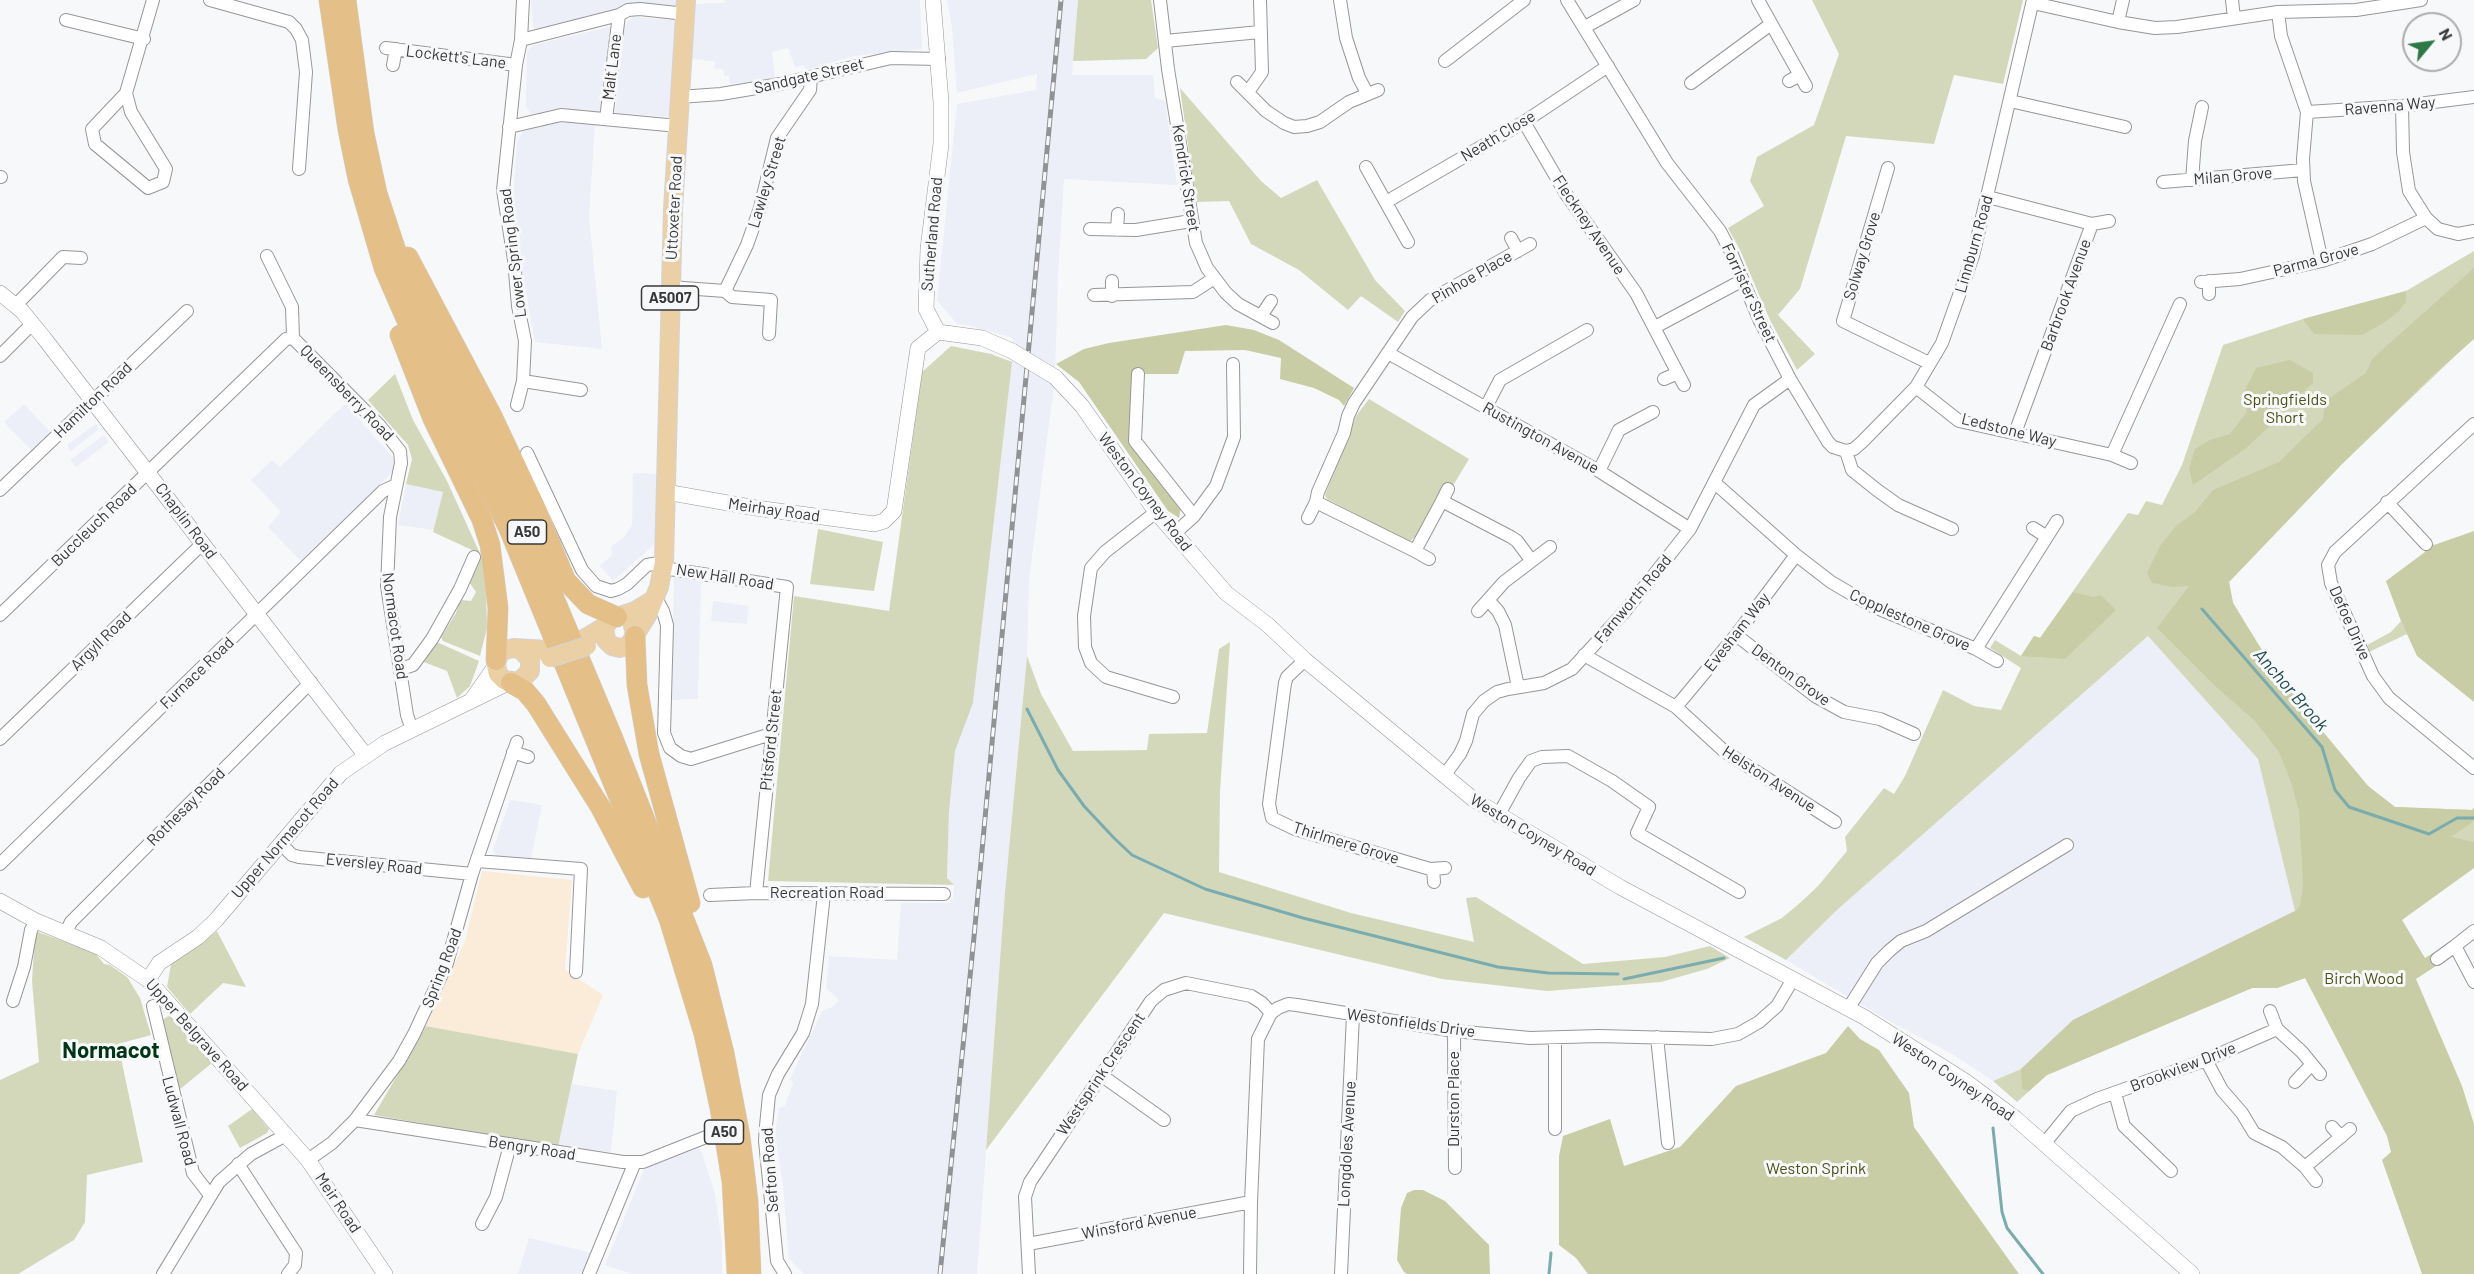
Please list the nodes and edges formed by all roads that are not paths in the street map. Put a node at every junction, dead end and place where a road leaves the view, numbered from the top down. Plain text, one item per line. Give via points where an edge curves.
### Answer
1 (153, 0) edge
2 (210, 0) edge
3 (329, 0) edge
4 (346, 0) edge
5 (523, 0) edge
6 (933, 0) edge
7 (1160, 0) edge
8 (1260, 0) edge
9 (1340, 0) edge
10 (1524, 0) edge
11 (1567, 0) edge
12 (1634, 0) edge
13 (1758, 0) edge
14 (2123, 0) edge
15 (2232, 0) edge
16 (2421, 0) edge
17 (2033, 2) edge
18 (2326, 5) edge
19 (686, 7) edge
20 (2278, 12) junction
21 (619, 15) junction
22 (2234, 18) junction
23 (66, 20) dead end
24 (2118, 22) junction
25 (1771, 24) junction
26 (1585, 27) junction
27 (1260, 32) junction
28 (144, 39) junction
29 (521, 40) junction
30 (1165, 41) junction
31 (939, 59) junction
32 (1444, 61) dead end
33 (393, 65) dead end
34 (516, 65) junction
35 (1608, 66) junction
36 (811, 77) junction
37 (1798, 81) dead end
38 (1237, 82) dead end
39 (1691, 83) dead end
40 (1248, 92) junction
41 (126, 93) junction
42 (680, 97) junction
43 (2474, 97) edge
44 (2010, 101) junction
45 (2402, 106) junction
46 (2202, 107) dead end
47 (2307, 112) junction
48 (606, 119) junction
49 (1524, 122) junction
50 (678, 126) junction
51 (509, 127) junction
52 (2125, 127) dead end
53 (364, 133) junction
54 (1366, 167) dead end
55 (1888, 168) dead end
56 (298, 169) dead end
57 (2302, 170) junction
58 (2192, 180) junction
59 (2163, 182) dead end
60 (360, 191) junction
61 (1988, 197) junction
62 (1386, 202) junction
63 (1118, 214) dead end
64 (2426, 218) junction
65 (2109, 221) dead end
66 (1191, 222) junction
67 (2092, 224) junction
68 (1090, 229) dead end
69 (1118, 230) junction
70 (2474, 231) edge
71 (1511, 238) dead end
72 (1408, 242) dead end
73 (1530, 244) dead end
74 (1518, 251) junction
75 (81, 258) dead end
76 (274, 260) dead end
77 (2322, 261) junction
78 (1213, 279) junction
79 (1743, 280) junction
80 (1112, 281) dead end
81 (670, 287) junction
82 (725, 291) junction
83 (0, 293) edge
84 (2209, 294) dead end
85 (1094, 295) dead end
86 (1112, 296) junction
87 (1270, 301) dead end
88 (16, 305) junction
89 (2180, 310) dead end
90 (187, 311) dead end
91 (1261, 316) junction
92 (33, 323) junction
93 (1273, 323) dead end
94 (1655, 327) junction
95 (1587, 330) dead end
96 (938, 332) junction
97 (770, 334) dead end
98 (293, 338) junction
99 (1388, 353) junction
100 (0, 356) edge
101 (1929, 363) junction
102 (1233, 364) dead end
103 (1678, 372) junction
104 (1138, 374) dead end
105 (1790, 379) junction
106 (1664, 380) dead end
107 (523, 381) junction
108 (1684, 385) dead end
109 (1916, 387) junction
110 (581, 390) dead end
111 (93, 400) junction
112 (517, 405) dead end
113 (1486, 407) junction
114 (1653, 412) dead end
115 (2472, 430) edge
116 (2016, 433) junction
117 (1846, 451) junction
118 (527, 453) dead end
119 (2112, 455) junction
120 (2131, 463) dead end
121 (149, 471) junction
122 (1599, 471) junction
123 (1715, 483) junction
124 (396, 485) junction
125 (1448, 489) dead end
126 (0, 490) edge
127 (666, 492) junction
128 (1442, 501) junction
129 (1316, 502) junction
130 (2387, 502) junction
131 (1942, 509) dead end
132 (1156, 512) junction
133 (1194, 516) junction
134 (1308, 518) dead end
135 (1936, 521) junction
136 (2057, 521) dead end
137 (2033, 528) dead end
138 (1690, 529) junction
139 (1952, 529) dead end
140 (1174, 534) junction
141 (2423, 535) dead end
142 (2047, 537) junction
143 (203, 543) junction
144 (1550, 547) dead end
145 (1415, 551) junction
146 (1796, 555) junction
147 (474, 557) dead end
148 (1429, 559) dead end
149 (1531, 560) junction
150 (664, 565) junction
151 (787, 587) joint
152 (654, 598) junction
153 (1488, 600) junction
154 (1478, 611) dead end
155 (257, 614) junction
156 (0, 615) edge
157 (613, 620) junction
158 (1736, 634) junction
159 (635, 636) junction
160 (586, 643) junction
161 (612, 646) junction
162 (520, 649) junction
163 (1976, 649) junction
164 (549, 654) junction
165 (1584, 655) junction
166 (1305, 660) junction
167 (1997, 661) dead end
168 (496, 662) junction
169 (401, 669) junction
170 (515, 681) junction
171 (311, 682) junction
172 (1518, 687) junction
173 (1173, 696) dead end
174 (472, 701) junction
175 (1676, 707) junction
176 (412, 730) junction
177 (771, 734) junction
178 (1914, 734) dead end
179 (0, 739) edge
180 (366, 756) junction
181 (528, 757) dead end
182 (2474, 768) edge
183 (1444, 776) junction
184 (1498, 816) junction
185 (1835, 822) dead end
186 (280, 844) junction
187 (2067, 845) dead end
188 (477, 861) junction
189 (0, 864) edge
190 (472, 874) junction
191 (1434, 882) dead end
192 (1739, 892) dead end
193 (756, 893) junction
194 (824, 894) junction
195 (944, 894) dead end
196 (710, 895) dead end
197 (0, 901) edge
198 (36, 921) junction
199 (2474, 930) edge
200 (65, 934) junction
201 (2455, 946) junction
202 (2437, 959) dead end
203 (576, 972) dead end
204 (1792, 979) junction
205 (148, 980) junction
206 (2474, 982) edge
207 (693, 993) junction
208 (13, 1001) dead end
209 (153, 1006) dead end
210 (1848, 1009) junction
211 (2270, 1011) dead end
212 (1271, 1013) junction
213 (1353, 1015) junction
214 (2277, 1029) junction
215 (1454, 1031) junction
216 (1658, 1036) junction
217 (1555, 1038) junction
218 (2206, 1060) junction
219 (726, 1062) junction
220 (1097, 1076) junction
221 (2295, 1082) dead end
222 (2115, 1093) junction
223 (355, 1120) junction
224 (1164, 1120) dead end
225 (2332, 1127) dead end
226 (1555, 1129) dead end
227 (286, 1135) junction
228 (705, 1137) dead end
229 (1668, 1143) dead end
230 (2044, 1144) junction
231 (510, 1145) junction
232 (1458, 1159) dead end
233 (308, 1160) junction
234 (635, 1162) junction
235 (238, 1164) junction
236 (2305, 1167) junction
237 (2171, 1171) dead end
238 (2316, 1180) dead end
239 (210, 1194) junction
240 (1251, 1202) junction
241 (482, 1215) dead end
242 (749, 1236) junction
243 (1028, 1244) junction
244 (163, 1274) edge
245 (288, 1274) edge
246 (385, 1274) edge
247 (590, 1274) edge
248 (737, 1274) edge
249 (751, 1274) edge
250 (763, 1274) edge
251 (785, 1274) edge
252 (1029, 1274) edge
253 (1250, 1274) edge
254 (1341, 1274) edge
255 (2192, 1274) edge

1 - 28 street
2 - 56 street via 289,22 302,40 306,72
3 - 60 highway, A50
4 - 53 highway, A50
5 - 29 street
6 - 31 street, Sutherland Road
7 - 30 street, Kendrick Street
8 - 27 street
9 - 40 street via 1346,38 1359,78 1373,92 1320,122 1294,127 1266,111
10 - 32 street
11 - 26 street, Forrister Street
12 - 26 street
13 - 25 street
14 - 24 street
15 - 22 street
16 - 18 street via 2356,10
17 - 24 street
17 - 44 street, Linnburn Road
18 - 20 street
19 - 21 street, Lockett's Lane via 628,10
19 - 42 main road, Uttoxeter Road / A5007
20 - 22 street
20 - 47 street via 2281,36
21 - 29 street, Lockett's Lane
21 - 48 street, Malt Lane
22 - 24 street via 2155,28
23 - 28 street
25 - 37 street
25 - 39 street
26 - 35 street, Forrister Street
27 - 30 street
27 - 40 street via 1262,72
28 - 41 street
29 - 34 street
30 - 66 street, Kendrick Street
31 - 36 street, Sandgate Street via 891,58
31 - 96 street, Sutherland Road via 941,144 928,249 926,309
33 - 34 street, Lockett's Lane via 391,49
34 - 51 street, Lower Spring Road
35 - 49 street, Neath Close
35 - 79 street, Forrister Street via 1667,164 1719,231
36 - 42 street, Sandgate Street via 721,94
36 - 82 street, Lawley Street via 810,90 777,138 760,208
38 - 40 street
41 - 41 street via 131,112 166,169 164,182 148,188 95,144 92,129
42 - 50 main road, Uttoxeter Road / A5007
43 - 45 street, Ravenna Way
44 - 52 street
44 - 61 street, Linnburn Road
45 - 47 street, Ravenna Way
45 - 64 street via 2405,178
46 - 58 street
47 - 57 street
48 - 50 street
48 - 51 street via 561,115
49 - 62 street, Neath Close
49 - 94 street, Fleckney Avenue via 1566,194 1636,293
50 - 81 main road, Uttoxeter Road / A5007
51 - 107 street, Lower Spring Road via 503,190 525,341
53 - 157 highway via 401,243 492,416 567,582 588,604
53 - 219 highway, A50 via 377,192 420,316 515,505 612,736 702,965
54 - 62 street
55 - 101 street, Solway Grove via 1844,321
57 - 58 street, Milan Grove
57 - 77 street
58 - 59 street, Milan Grove
60 - 168 highway via 376,262 409,362 479,512 490,545 498,608
60 - 207 highway, A50 via 408,329 528,572 663,902
61 - 67 street, Barbrook Avenue
61 - 101 street, Linnburn Road via 1954,311 1942,343
62 - 72 street
63 - 69 street
64 - 70 street via 2445,232
64 - 77 street, Parma Grove via 2372,244
65 - 67 street
66 - 69 street
66 - 78 street, Kendrick Street
67 - 116 street, Barbrook Avenue
68 - 69 street
71 - 74 street
73 - 74 street, Pinhoe Place
74 - 99 street, Pinhoe Place via 1422,306
75 - 88 street via 63,257
76 - 98 street via 292,308
77 - 84 street, Parma Grove via 2240,279 2205,281
78 - 86 street via 1193,292
78 - 91 street, Kendrick Street via 1238,304
79 - 94 street
79 - 105 street, Forrister Street
80 - 86 street
81 - 82 street
81 - 127 main road, Uttoxeter Road / A5007
82 - 97 street via 732,297 771,300
83 - 88 street, Chaplin Road
85 - 86 street
87 - 91 street
88 - 92 street, Chaplin Road
89 - 119 street
90 - 111 street, Hamilton Road
91 - 93 street, Kendrick Street
92 - 100 street
92 - 111 street, Chaplin Road
94 - 103 street, Fleckney Avenue
95 - 113 street via 1570,347 1500,380
96 - 127 street, Meirhay Road via 918,348 894,511 884,521 874,524
96 - 132 street, Weston Coyney Road, bridge via 982,338 1055,377 1082,406
98 - 121 street, Buccleuch Road via 286,339
98 - 124 street, Queensberry Road via 397,445 401,463
99 - 113 street, Rustington Avenue
99 - 129 street, Pinhoe Place via 1350,410
101 - 109 street, Linnburn Road
102 - 133 street via 1234,437 1216,486
103 - 106 street
103 - 108 street, Fleckney Avenue
104 - 133 street via 1135,441
105 - 117 street, Forrister Street via 1828,441
105 - 123 street, Farnworth Road via 1754,405
107 - 110 street
107 - 112 street, Lower Spring Road
109 - 116 street, Ledstone Way via 1959,421
109 - 117 street, Linnburn Road via 1862,442
111 - 121 street, Chaplin Road
111 - 126 street, Hamilton Road
113 - 122 street, Rustington Avenue
114 - 122 street via 1619,430
115 - 130 street, Defoe Drive
116 - 119 street, Ledstone Way
117 - 135 street, Forrister Street via 1852,470 1861,478 1898,505
118 - 150 street via 577,546 582,570 596,586 618,589 647,565
119 - 120 street, Ledstone Way
121 - 143 street, Chaplin Road
121 - 156 street, Buccleuch Road
122 - 138 street, Rustington Avenue
123 - 138 street, Farnworth Road
123 - 146 street, Copplestone Grove
124 - 155 street, Furnace Road via 383,491
124 - 169 street, Normacot Road via 390,518 387,586
125 - 128 street
127 - 150 main road, Uttoxeter Road / A5007
128 - 145 street
128 - 149 street via 1511,537
129 - 134 street, Pinhoe Place
129 - 145 street
130 - 141 street
130 - 182 street, Defoe Drive via 2335,552 2328,565 2331,583 2373,676 2390,698
131 - 135 street
132 - 140 street, Weston Coyney Road
132 - 173 street via 1091,568 1084,616 1085,647 1091,663 1106,677
133 - 140 street
135 - 139 street, Forrister Street
136 - 142 street
137 - 142 street
138 - 165 street, Farnworth Road via 1626,610
140 - 166 street, Weston Coyney Road via 1226,593
142 - 163 street
143 - 155 street, Chaplin Road
143 - 179 street, Argyll Road
144 - 149 street
145 - 148 street
146 - 158 street, Evesham Way
146 - 163 street, Copplestone Grove via 1872,606
147 - 169 street via 465,592 413,665
149 - 153 street
150 - 151 street, New Hall Road
150 - 152 main road, Uttoxeter Road / A5007
151 - 177 street, Pitsford Street
152 - 157 main road
152 - 159 main road, Uttoxeter Road / A5007
152 - 177 street via 667,625 664,733 670,748 692,759
153 - 154 street
153 - 172 street via 1505,625
155 - 171 street, Chaplin Road
155 - 189 street, Furnace Road
157 - 159 main road via 627,619
157 - 160 main road
157 - 161 main road via 606,640
158 - 175 street, Evesham Way
158 - 178 street, Denton Grove via 1815,696 1844,712 1880,718
159 - 161 main road via 627,646
159 - 219 highway via 637,685 649,754 713,984
160 - 161 main road
160 - 164 main road, bridge
162 - 164 main road
162 - 168 main road via 504,650
162 - 170 main road via 531,661 530,671
163 - 167 street, Copplestone Grove
164 - 170 main road
165 - 172 street, Farnworth Road via 1559,677
165 - 175 street, Helston Avenue
166 - 183 street, Weston Coyney Road
166 - 191 street, Thirlmere Grove via 1285,683 1269,804 1272,818 1295,829 1439,868
168 - 170 main road via 500,676
168 - 174 street
169 - 176 street, Normacot Road
170 - 174 street, Upper Normacot Road
170 - 207 highway via 530,696 601,808
171 - 180 street, Chaplin Road
171 - 200 street, Rothesay Road via 71,922
172 - 183 street, Farnworth Road via 1497,692 1473,714 1460,754
174 - 176 street, Upper Normacot Road
175 - 185 street, Helston Avenue via 1724,751
176 - 180 street, Upper Normacot Road
177 - 193 street, Pitsford Street
180 - 186 street, Upper Normacot Road via 334,780
181 - 188 street, Spring Road via 515,747
183 - 184 street, Weston Coyney Road
184 - 192 street via 1531,761 1568,756 1649,807 1637,833
184 - 204 street, Weston Coyney Road
186 - 190 street, Eversley Road via 299,857
186 - 205 street, Upper Normacot Road via 216,920 198,938 159,963
187 - 210 street via 1926,931 1901,941 1877,963
188 - 190 street, Spring Road
188 - 203 street via 581,869
190 - 223 street, Spring Road via 453,944 434,994 399,1061
193 - 194 street, Recreation Road
193 - 196 street, Recreation Road
194 - 195 street, Recreation Road
194 - 251 street, Sefton Road via 812,1004 803,1033 769,1095 765,1141 777,1261
197 - 198 street, Upper Belgrave Road
198 - 200 street, Upper Belgrave Road
198 - 208 street
199 - 201 street
200 - 205 street, Upper Belgrave Road via 101,948
201 - 202 street
201 - 206 street
204 - 210 street, Weston Coyney Road
204 - 216 street, Westonfields Drive via 1777,1006 1738,1034 1712,1039
205 - 227 street, Upper Belgrave Road
207 - 248 highway, A50 via 720,1108 730,1171
209 - 239 street, Ludwall Road via 193,1173
210 - 230 street, Weston Coyney Road via 1965,1082
211 - 214 street
212 - 213 street, Westonfields Drive via 1288,1004
212 - 220 street, Westsprink Crescent via 1251,996 1186,983 1171,987 1146,1007
212 - 240 street via 1258,1039
213 - 215 street, Westonfields Drive
213 - 254 street, Longdoles Avenue
214 - 218 street, Brookview Drive
214 - 221 street via 2316,1069
215 - 217 street, Westonfields Drive
215 - 232 street, Durston Place
216 - 217 street, Westonfields Drive
216 - 229 street
217 - 226 street
218 - 222 street, Brookview Drive
218 - 236 street via 2222,1090 2254,1133 2282,1147
219 - 242 highway, A50 via 740,1136
220 - 224 street
220 - 243 street, Westsprink Crescent via 1027,1188
222 - 230 street, Brookview Drive via 2071,1111
222 - 237 street via 2124,1126
223 - 231 street, Bengry Road
223 - 233 street, Spring Road
225 - 236 street via 2346,1133
227 - 233 street, Meir Road
227 - 235 street
228 - 234 street, Bengry Road
230 - 255 street, Weston Coyney Road
231 - 234 street, Bengry Road
231 - 241 street via 496,1197
233 - 246 street, Meir Road
234 - 247 street
235 - 239 street
235 - 245 street via 296,1253 295,1265
236 - 238 street
239 - 244 street
240 - 243 street, Winsford Avenue
240 - 253 street
242 - 249 highway, A50
242 - 250 highway
243 - 252 street, Westsprink Crescent

